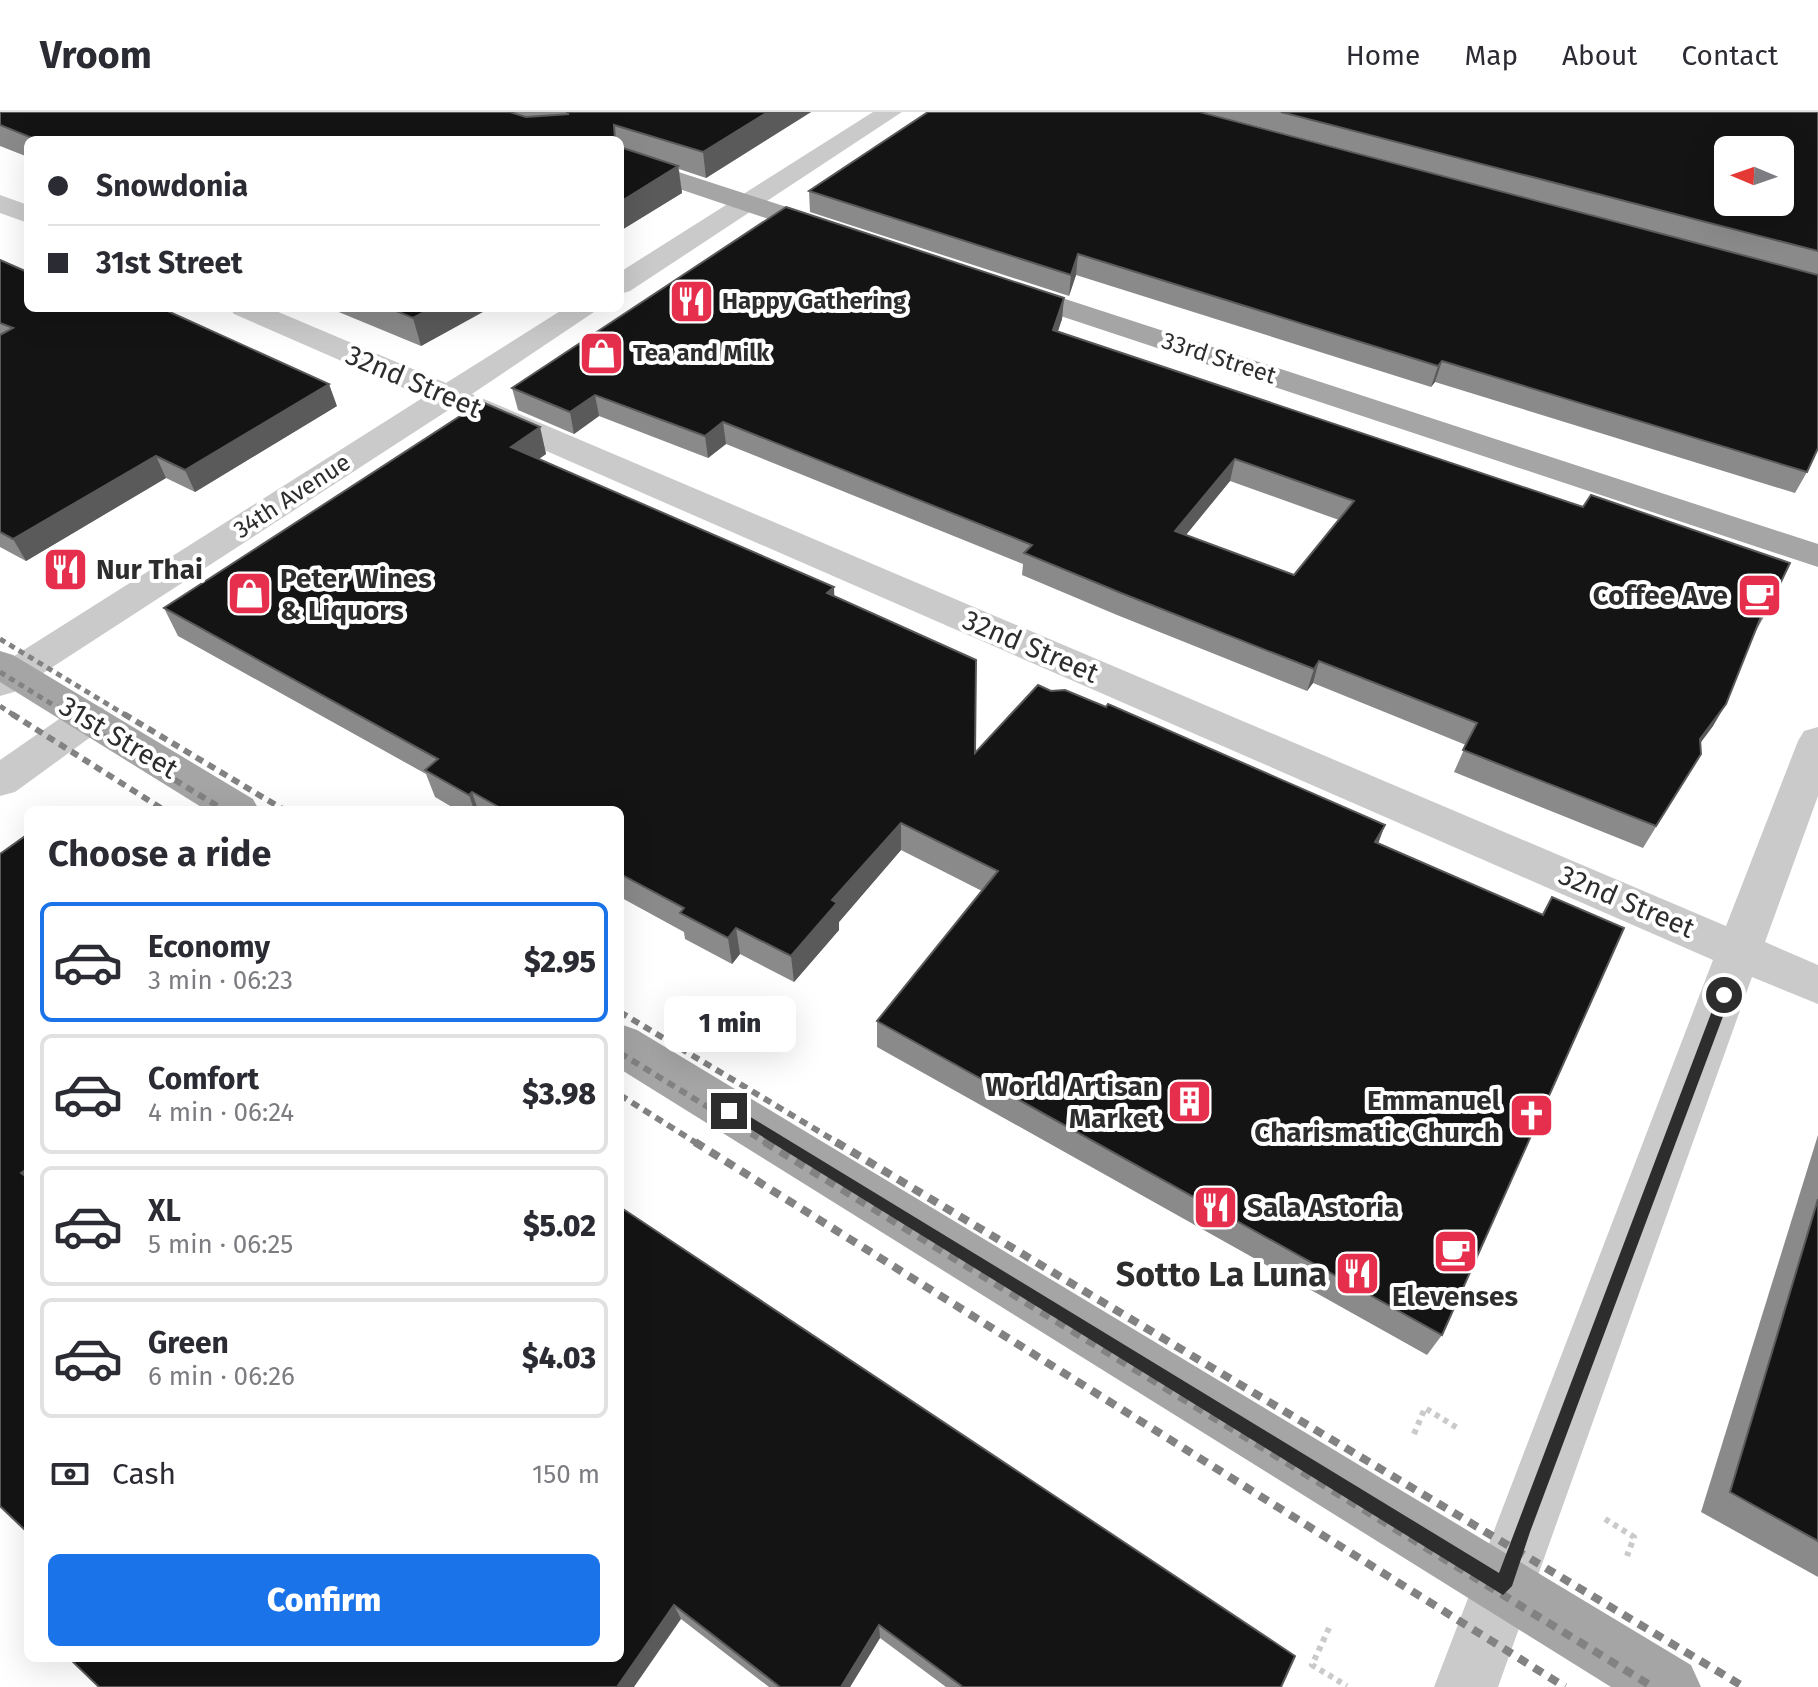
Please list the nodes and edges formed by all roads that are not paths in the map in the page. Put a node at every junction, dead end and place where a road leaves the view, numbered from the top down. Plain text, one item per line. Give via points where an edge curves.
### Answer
1 (890, 112) edge
2 (624, 162) edge
3 (0, 203) edge
4 (748, 203) junction
5 (24, 213) edge
6 (859, 240) edge
7 (980, 279) edge
8 (624, 282) edge
9 (253, 312) edge
10 (579, 312) edge
11 (448, 396) junction
12 (1818, 556) edge
13 (5, 673) edge
14 (89, 718) junction
15 (1818, 741) edge
16 (0, 781) edge
17 (232, 806) edge
18 (1741, 950) junction
19 (1818, 985) edge
20 (624, 1046) edge
21 (1503, 1586) junction
22 (1466, 1687) edge
23 (1669, 1687) edge

1 - 4 street
2 - 4 main road
3 - 5 street
4 - 6 main road
4 - 8 street
7 - 12 main road, 33rd Street
9 - 11 street, 32nd Street
10 - 11 street, 34th Avenue
11 - 13 street, 34th Avenue
11 - 18 street, 32nd Street
13 - 14 main road, 31st Street
14 - 16 street
14 - 17 main road, 31st Street
15 - 18 street
18 - 19 street, 32nd Street
18 - 21 street
20 - 21 main road
21 - 22 street
21 - 23 main road

